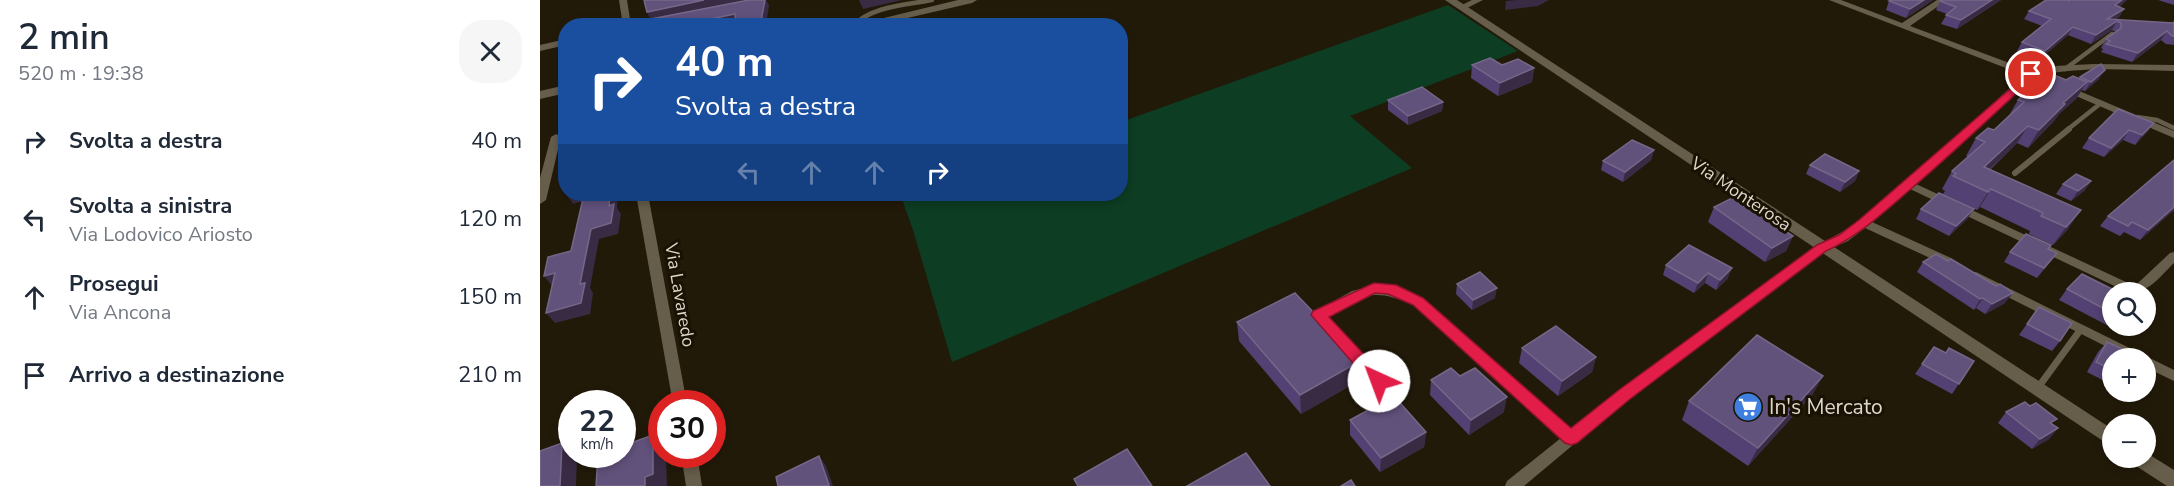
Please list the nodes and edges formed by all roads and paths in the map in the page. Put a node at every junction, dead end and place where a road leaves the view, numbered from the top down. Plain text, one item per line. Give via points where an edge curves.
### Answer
1 (623, 0) edge
2 (932, 0) edge
3 (972, 0) edge
4 (1479, 0) edge
5 (1833, 0) edge
6 (1943, 0) edge
7 (1456, 2) edge
8 (626, 18) edge
9 (859, 18) edge
10 (890, 18) edge
11 (1904, 26) junction
12 (2112, 34) edge
13 (558, 44) edge
14 (540, 48) edge
15 (2174, 68) edge
16 (2065, 69) junction
17 (2031, 74) junction
18 (558, 91) edge
19 (540, 95) edge
20 (2102, 103) junction
21 (2131, 116) junction
22 (2174, 128) edge
23 (2174, 135) edge
24 (556, 137) dead end
25 (2014, 172) dead end
26 (1908, 184) junction
27 (540, 200) edge
28 (643, 201) edge
29 (1864, 223) junction
30 (1821, 248) junction
31 (2174, 256) edge
32 (2081, 329) junction
33 (2120, 348) edge
34 (2156, 367) edge
35 (2174, 376) edge
36 (1379, 381) dead end
37 (2037, 389) junction
38 (677, 390) edge
39 (2102, 432) edge
40 (1571, 438) junction
41 (691, 468) edge
42 (2155, 468) edge
43 (2174, 480) edge
44 (694, 486) edge
45 (1513, 486) edge

1 - 8 street
2 - 9 lane
3 - 10 main road
4 - 7 street
5 - 11 street
6 - 11 street
7 - 30 main road, Via Monterosa
11 - 17 street
12 - 16 lane
13 - 14 street
15 - 16 street
16 - 17 street
17 - 20 street
17 - 26 street
18 - 19 main road
20 - 21 street
20 - 25 lane
21 - 22 lane via 2157,120
21 - 23 street
24 - 27 street
26 - 29 street
26 - 31 street via 2123,286 2142,286
28 - 38 street, Via Lavaredo
29 - 30 street
29 - 32 street
30 - 37 main road, Via Monterosa
30 - 40 street
32 - 33 street
32 - 37 lane
34 - 35 street
36 - 40 street via 1319,315 1374,288 1390,289 1418,302
37 - 39 main road, Via Monterosa
40 - 45 street
41 - 44 street
42 - 43 main road

